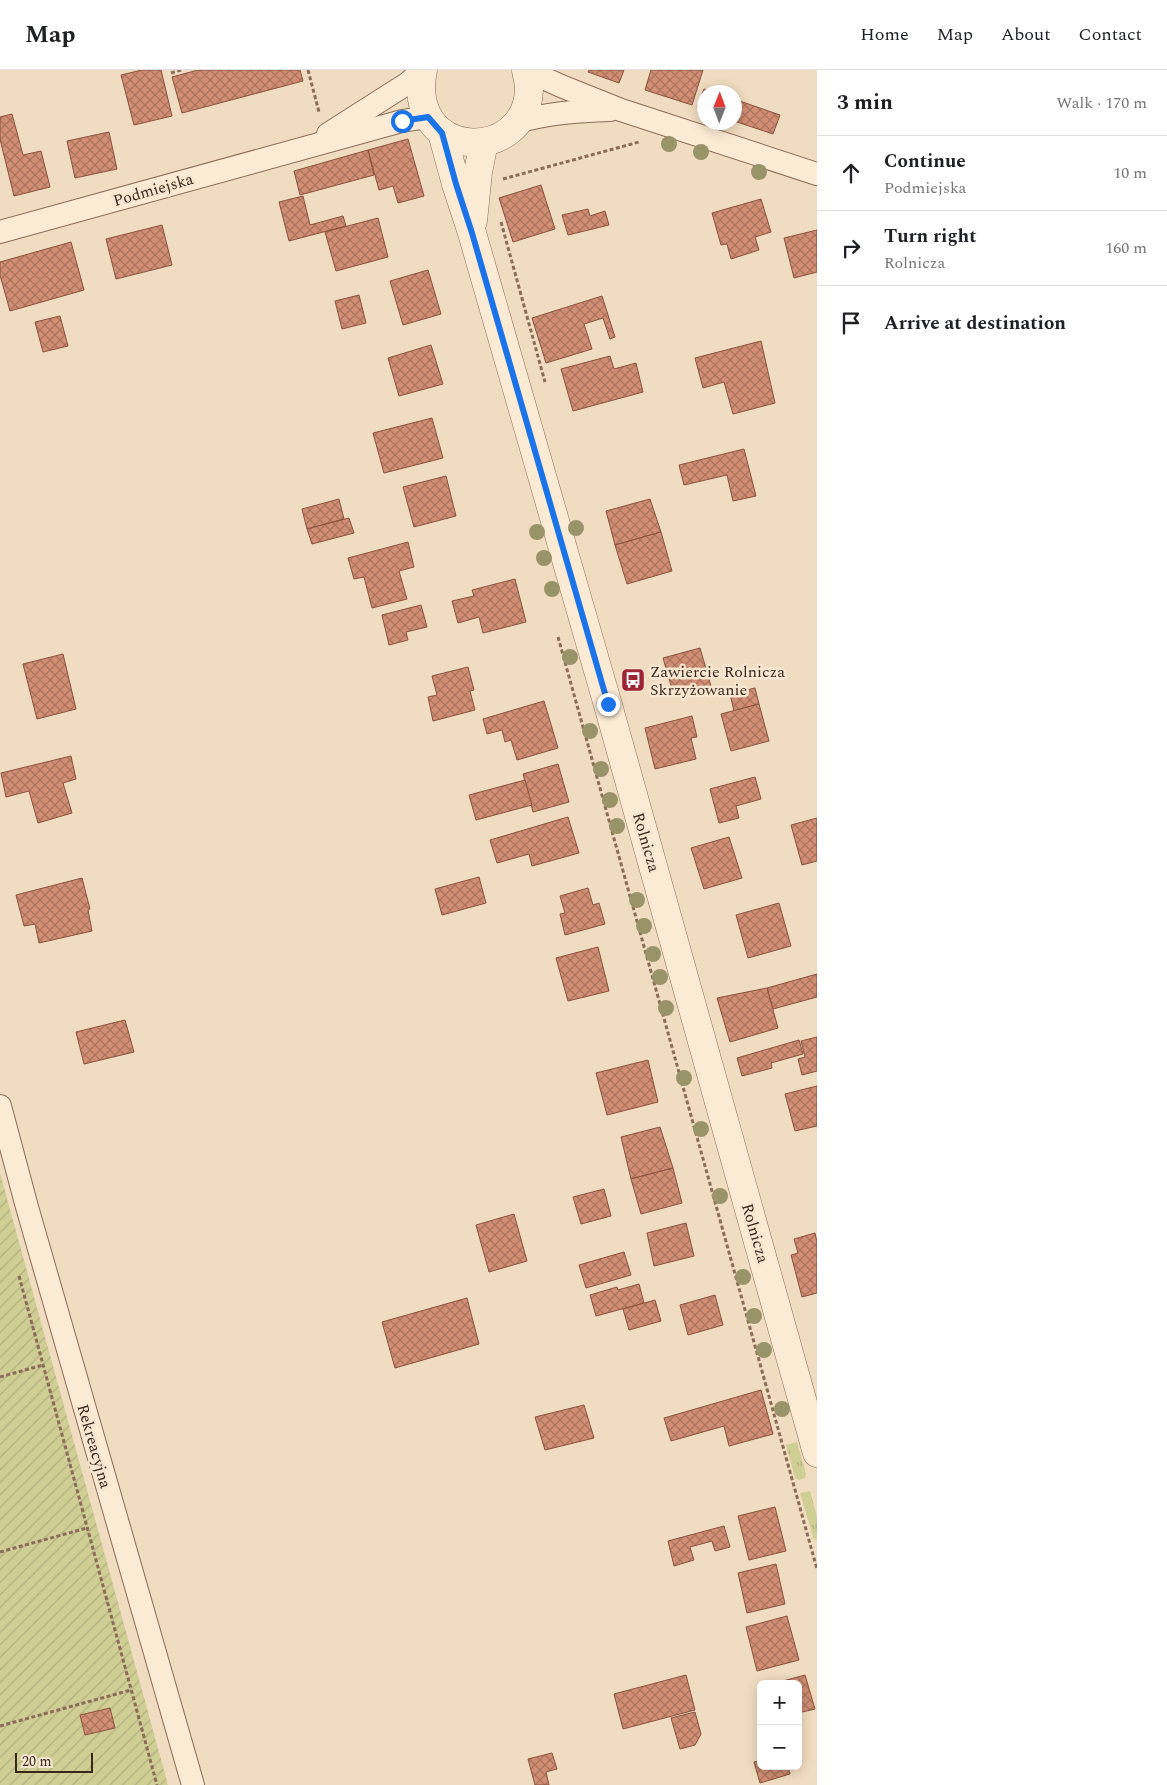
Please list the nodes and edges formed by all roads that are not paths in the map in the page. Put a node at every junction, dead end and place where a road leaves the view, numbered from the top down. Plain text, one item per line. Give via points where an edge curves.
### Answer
1 (423, 70) edge
2 (526, 70) edge
3 (621, 110) junction
4 (517, 122) junction
5 (435, 125) junction
6 (484, 142) junction
7 (307, 146) junction
8 (817, 174) edge
9 (0, 232) edge
10 (472, 233) junction
11 (0, 1106) edge
12 (817, 1453) edge
13 (193, 1785) edge

1 - 5 street, Rolnicza via 421,103
1 - 7 street, Podmiejska via 408,83
2 - 3 street
2 - 4 street via 529,88 526,107
3 - 4 street via 564,112
3 - 8 street
4 - 6 street via 505,134
5 - 6 street via 455,140
5 - 7 street, Podmiejska via 402,121
5 - 10 street, Rolnicza
6 - 10 street, Rolnicza
7 - 9 street, Podmiejska
10 - 12 street, Rolnicza via 611,714
11 - 13 street, Rekreacyjna

